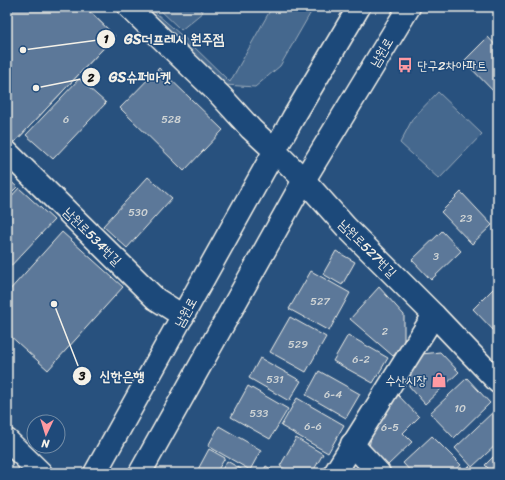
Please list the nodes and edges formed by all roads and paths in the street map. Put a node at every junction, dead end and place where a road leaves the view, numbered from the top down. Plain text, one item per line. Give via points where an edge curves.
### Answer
1 (129, 7) edge
2 (359, 7) edge
3 (409, 7) edge
4 (275, 151) junction
5 (7, 152) edge
6 (304, 180) junction
7 (434, 315) junction
8 (183, 316) junction
9 (498, 382) edge
10 (7, 440) edge
11 (352, 444) junction
12 (41, 473) edge
13 (95, 473) edge
14 (140, 473) edge
15 (335, 473) edge
16 (379, 473) edge

1 - 4 street
2 - 4 street, 남원로
3 - 6 street, 남원로
4 - 6 street
4 - 8 street, 남원로
5 - 8 street, 남원로534번길 via 156,299
6 - 7 street, 남원로527번길 via 346,227
6 - 14 street, 남원로
7 - 9 street, 남원로527번길
7 - 11 street
8 - 13 street, 남원로
10 - 12 street
11 - 15 street
11 - 16 street

